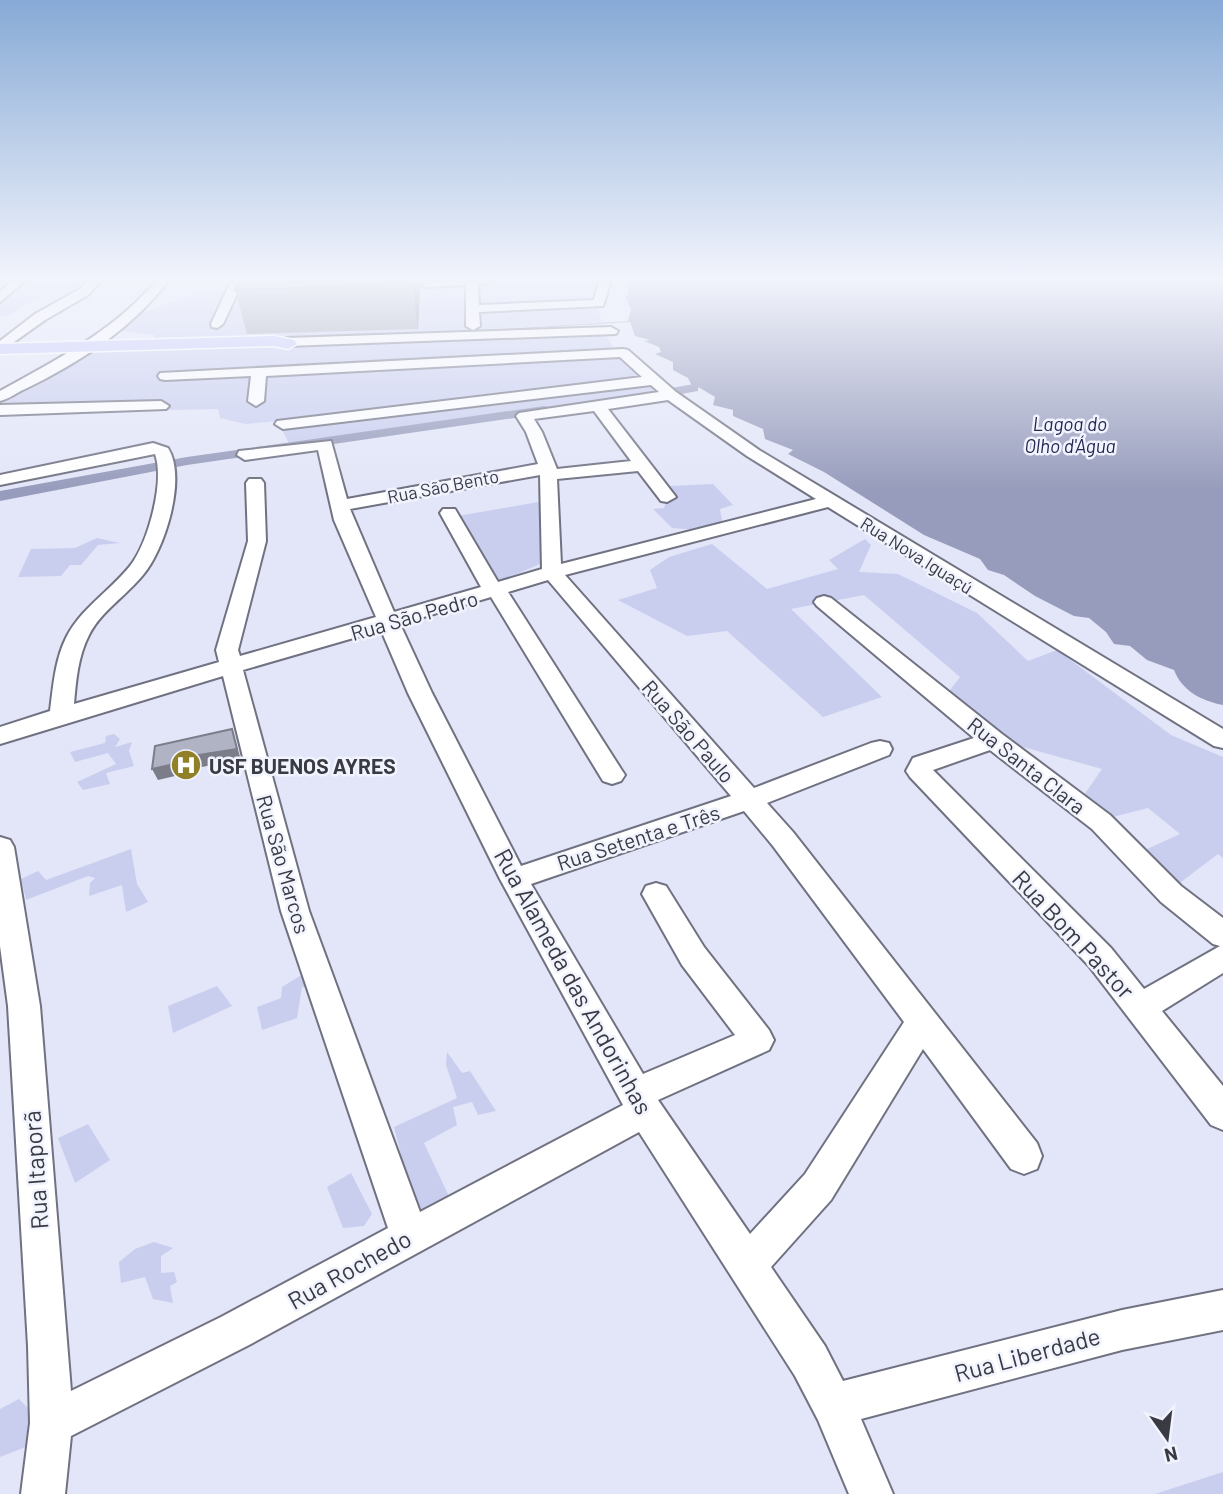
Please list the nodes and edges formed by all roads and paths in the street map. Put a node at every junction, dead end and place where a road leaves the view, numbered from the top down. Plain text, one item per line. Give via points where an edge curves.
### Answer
1 (80, 351) edge
2 (284, 351) edge
3 (478, 351) edge
4 (481, 362) junction
5 (276, 369) junction
6 (259, 370) junction
7 (165, 376) dead end
8 (653, 380) junction
9 (671, 395) junction
10 (0, 397) edge
11 (256, 401) dead end
12 (160, 406) dead end
13 (597, 406) junction
14 (0, 410) edge
15 (284, 424) dead end
16 (245, 455) dead end
17 (645, 465) junction
18 (548, 471) junction
19 (0, 480) edge
20 (255, 483) dead end
21 (667, 497) dead end
22 (830, 501) junction
23 (339, 506) junction
24 (449, 513) dead end
25 (552, 573) junction
26 (497, 591) junction
27 (824, 602) dead end
28 (390, 622) junction
29 (232, 668) junction
30 (61, 716) junction
31 (0, 736) edge
32 (993, 740) junction
33 (1223, 740) edge
34 (880, 749) dead end
35 (612, 775) dead end
36 (749, 800) junction
37 (0, 847) edge
38 (514, 878) junction
39 (656, 894) dead end
40 (1223, 935) edge
41 (1223, 958) edge
42 (1140, 1007) junction
43 (921, 1023) junction
44 (640, 1102) junction
45 (1223, 1113) edge
46 (1024, 1156) dead end
47 (410, 1236) junction
48 (747, 1265) junction
49 (1223, 1310) edge
50 (833, 1405) junction
51 (51, 1423) junction
52 (43, 1494) edge
53 (871, 1494) edge

1 - 10 street
2 - 5 street
3 - 4 street
4 - 5 street
4 - 8 street, Rua Nova Iguaçú via 623,353
5 - 6 street
6 - 7 street
6 - 11 street
8 - 9 street, Rua Nova Iguaçú
8 - 15 street
9 - 13 street
9 - 22 street, Rua Nova Iguaçú
12 - 14 street
13 - 17 street
13 - 18 street via 524,416
16 - 23 street, Rua Alameda das Andorinhas via 326,444
17 - 18 street, Rua São Bento
17 - 21 street
18 - 23 street, Rua São Bento
18 - 25 street
19 - 30 street via 153,448 162,451 168,464 151,546 139,568 93,611 76,639 66,667
20 - 29 street, Rua São Marcos via 257,541 229,635
22 - 25 street, Rua São Pedro
22 - 33 street, Rua Nova Iguaçú
23 - 28 street, Rua Alameda das Andorinhas
24 - 26 street via 481,575
25 - 26 street, Rua São Pedro
25 - 36 street, Rua São Paulo
26 - 28 street, Rua São Pedro
26 - 35 street
27 - 32 street, Rua Santa Clara
28 - 29 street, Rua São Pedro
28 - 38 street, Rua Alameda das Andorinhas via 420,693
29 - 30 street, Rua São Pedro
29 - 47 street, Rua São Marcos via 295,911
30 - 31 street, Rua São Pedro
32 - 40 street, Rua Santa Clara via 1101,822 1171,894
32 - 42 street, Rua Bom Pastor via 922,764 921,775 1059,912
34 - 36 street, Rua Setenta e Três
36 - 38 street, Rua Setenta e Três
36 - 43 street, Rua São Paulo
37 - 51 street, Rua Itaporã via 24,1006
38 - 44 street, Rua Alameda das Andorinhas
39 - 44 street, Rua Rochedo via 692,956 758,1040
41 - 42 street
42 - 45 street, Rua Bom Pastor
43 - 46 street, Rua São Paulo
43 - 48 street via 818,1187
44 - 47 street, Rua Rochedo
44 - 48 street, Rua Alameda das Andorinhas
47 - 51 street, Rua Rochedo
48 - 50 street, Rua Alameda das Andorinhas
49 - 50 street, Rua Liberdade via 1122,1330
50 - 53 street, Rua Alameda das Andorinhas
51 - 52 street, Rua Itaporã

